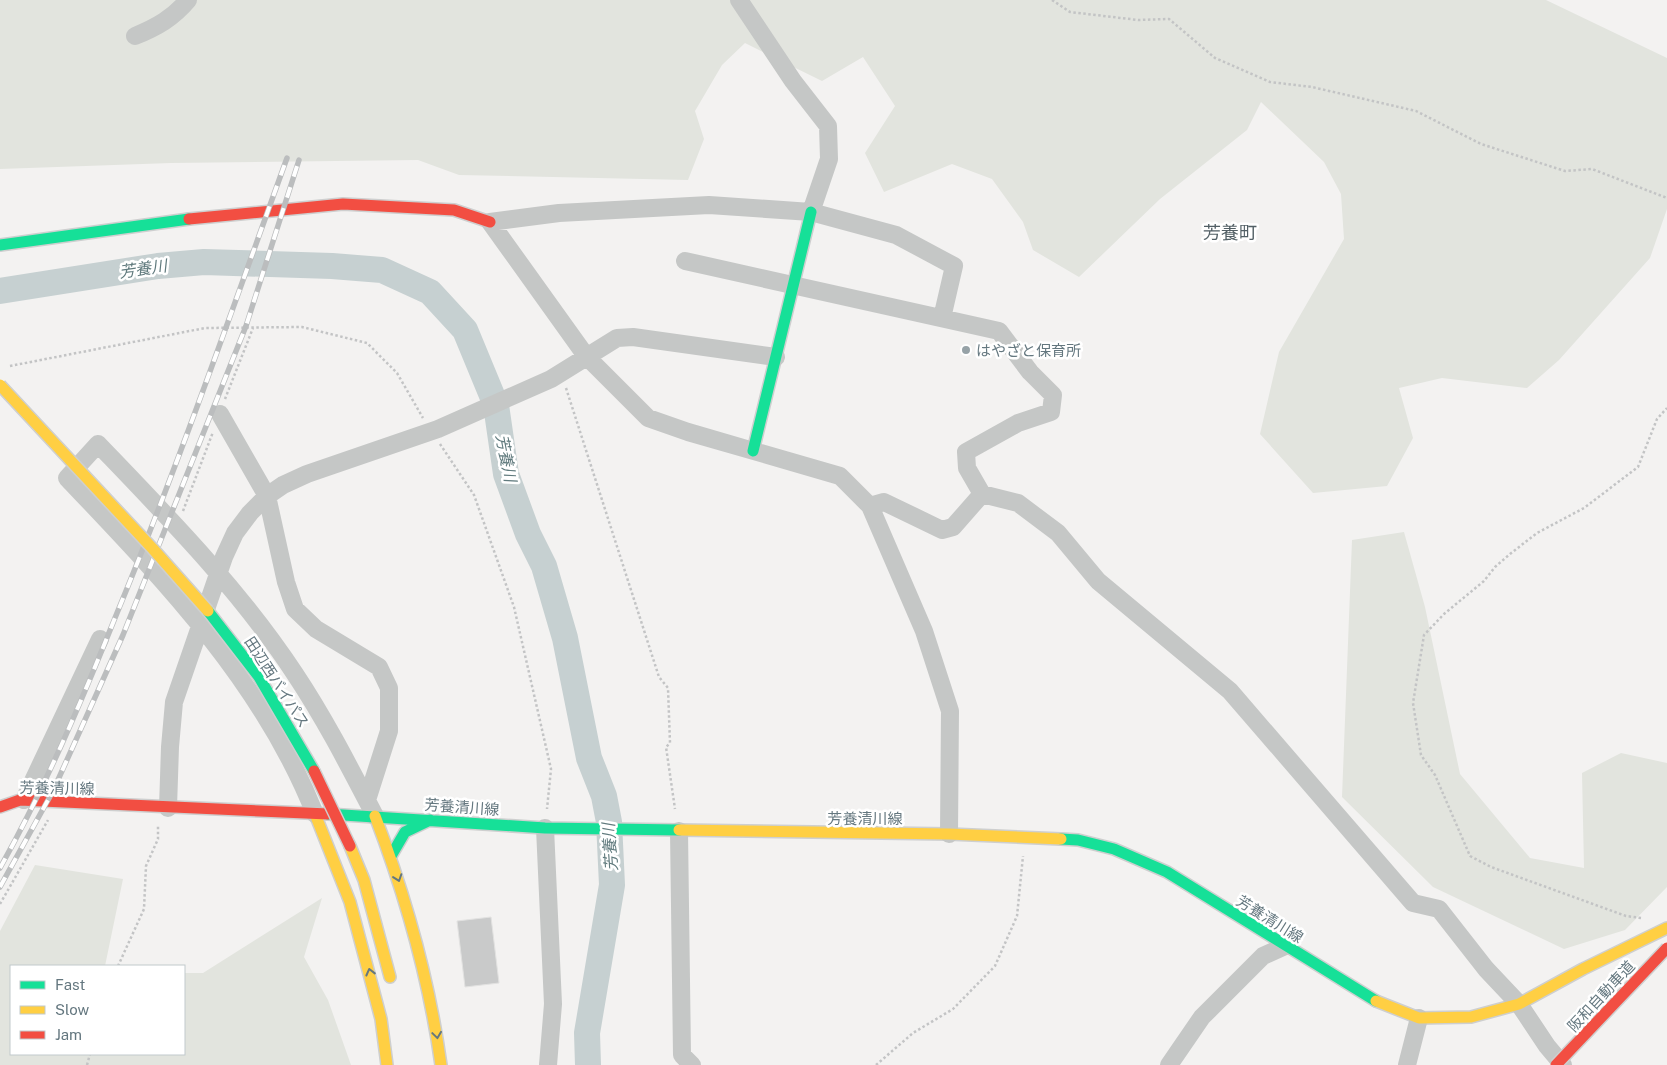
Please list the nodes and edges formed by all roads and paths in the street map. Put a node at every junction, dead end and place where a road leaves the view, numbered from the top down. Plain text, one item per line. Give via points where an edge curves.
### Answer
1 (188, 0) edge
2 (739, 0) edge
3 (1052, 0) edge
4 (135, 36) dead end
5 (1667, 198) edge
6 (811, 212) junction
7 (490, 222) junction
8 (0, 245) edge
9 (686, 261) dead end
10 (793, 284) junction
11 (942, 318) junction
12 (586, 356) junction
13 (776, 356) junction
14 (6, 365) dead end
15 (556, 376) junction
16 (0, 385) edge
17 (1667, 408) edge
18 (220, 414) dead end
19 (434, 430) junction
20 (753, 451) junction
21 (982, 494) junction
22 (267, 496) junction
23 (870, 506) junction
24 (219, 572) junction
25 (200, 624) junction
26 (100, 638) dead end
27 (330, 732) junction
28 (285, 749) junction
29 (24, 800) junction
30 (367, 800) junction
31 (58, 802) junction
32 (0, 807) edge
33 (163, 808) junction
34 (315, 814) junction
35 (375, 816) junction
36 (430, 820) junction
37 (551, 828) junction
38 (671, 831) junction
39 (949, 834) junction
40 (1026, 838) junction
41 (391, 856) junction
42 (0, 904) edge
43 (1643, 918) dead end
44 (1667, 928) edge
45 (1285, 946) junction
46 (1667, 948) edge
47 (118, 965) edge
48 (393, 992) dead end
49 (1519, 1004) junction
50 (1419, 1018) junction
51 (387, 1065) edge
52 (442, 1065) edge
53 (548, 1065) edge
54 (692, 1065) edge
55 (876, 1065) edge
56 (1169, 1065) edge
57 (1407, 1065) edge
58 (1556, 1065) edge
59 (1563, 1065) edge

1 - 4 street via 177,13
2 - 6 street via 828,126 829,159
3 - 5 path via 1070,12 1138,20 1169,19 1215,58 1270,82 1312,87 1416,111 1482,144 1565,172 1592,169
6 - 7 street via 709,205 559,213
6 - 10 main road
6 - 11 street via 896,235 954,266
7 - 8 main road via 454,210 343,204 162,221
7 - 12 street
9 - 10 street
10 - 11 street
10 - 13 main road
11 - 21 street via 999,331 1030,372 1053,395 1051,412 1018,423 966,452 967,468
12 - 13 street via 617,338 632,337
12 - 15 street
12 - 20 street via 648,418
13 - 20 main road
14 - 19 path via 205,328 302,327 368,343 397,374
15 - 19 street
15 - 38 path via 658,677 668,688 670,743 666,747
16 - 48 main road, 田辺西バイパス, bridge via 182,579 268,691 321,783 350,846 366,888
17 - 43 path via 1657,419 1638,467 1584,508 1537,533 1510,554 1424,635 1413,703 1421,755 1435,775 1470,856 1491,867 1626,916
18 - 22 street
19 - 22 street via 307,474
19 - 37 path via 474,495 514,607 551,769
20 - 23 street via 840,476
21 - 23 street via 953,527 942,530 884,502
21 - 49 street via 1018,503 1058,532 1098,581 1230,691 1413,903 1439,909 1486,969
22 - 24 street via 235,533
22 - 30 street via 295,609 316,629 379,667 389,688 389,731
23 - 39 street via 924,631 950,711
24 - 25 street
24 - 25 street via 98,444 67,478
24 - 27 street via 295,674
25 - 28 street via 250,692
25 - 33 street via 174,702
26 - 29 street
27 - 28 street via 308,746
27 - 30 street
28 - 34 street via 301,777
29 - 31 main road, 芳養清川線
29 - 32 main road, 芳養清川線
30 - 35 street
31 - 33 main road, 芳養清川線
31 - 42 path
33 - 34 main road, 芳養清川線
33 - 47 path via 158,839 146,866 144,909
34 - 35 main road, 芳養清川線
51 -> 34 main road via 381,1019 350,902
35 - 36 main road, 芳養清川線
35 - 41 main road
36 - 37 main road, 芳養清川線
36 - 41 main road via 411,826 403,833
37 - 38 main road, 芳養清川線
37 - 53 street via 553,1004
38 - 39 main road, 芳養清川線
38 - 54 street via 682,1054
39 - 40 main road, 芳養清川線
40 - 45 main road, 芳養清川線 via 1078,840 1114,849 1167,872
40 - 55 path via 1017,916 995,966 953,1009 913,1032
41 -> 52 main road via 424,964
44 - 49 main road, 芳養清川線
45 - 50 main road, 芳養清川線 via 1370,998
45 - 56 street via 1263,956 1208,1011
46 - 58 main road, 阪和自動車道, bridge
49 - 50 main road, 芳養清川線 via 1470,1017
49 - 59 street
50 - 57 street

